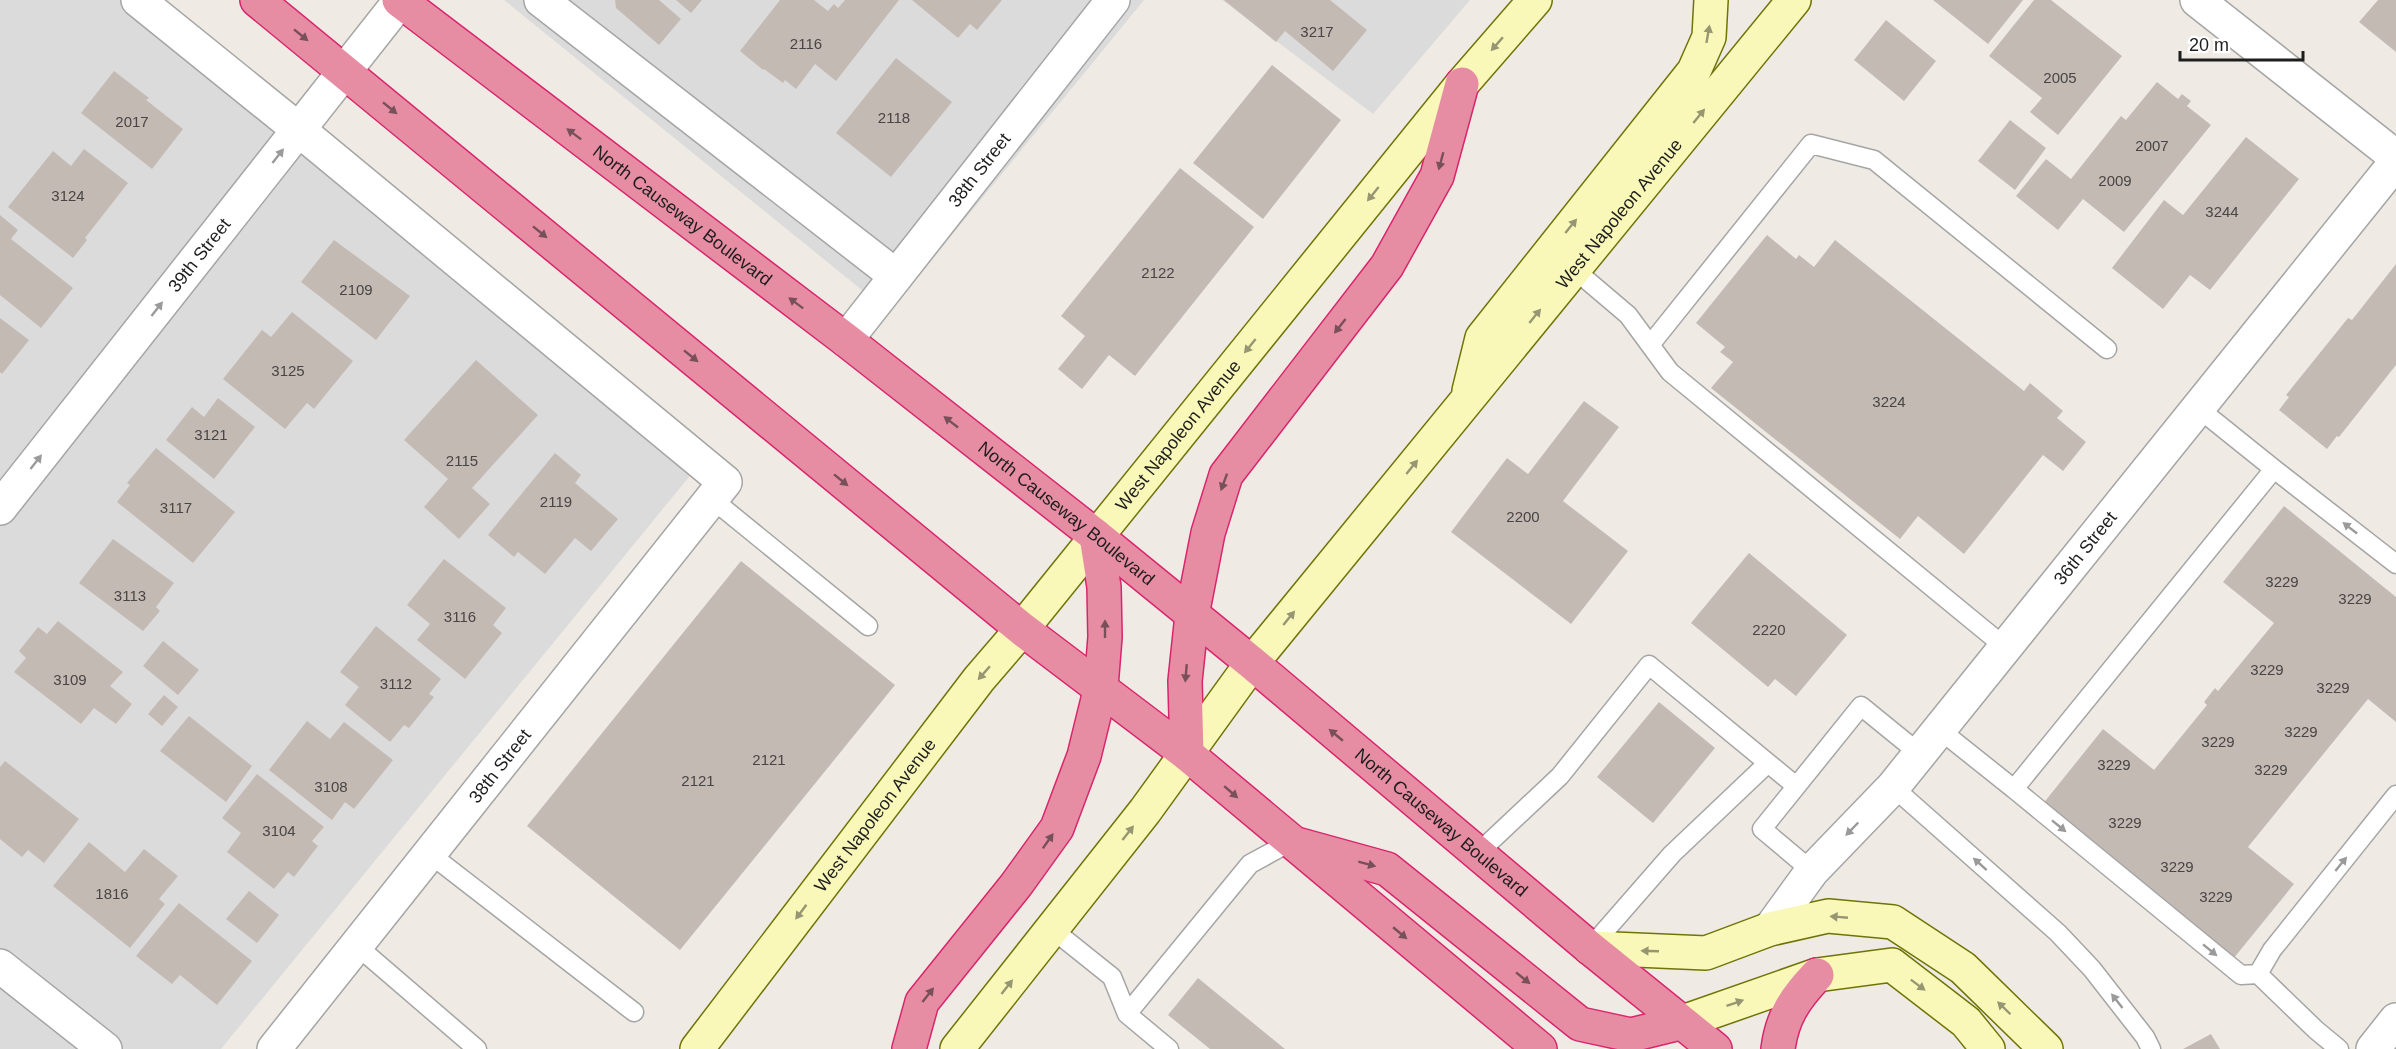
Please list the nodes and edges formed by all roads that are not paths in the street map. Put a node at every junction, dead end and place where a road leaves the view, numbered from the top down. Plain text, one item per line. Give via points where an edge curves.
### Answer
1 (138, 0) edge
2 (257, 0) edge
3 (541, 0) edge
4 (1113, 0) edge
5 (1535, 0) edge
6 (1711, 0) edge
7 (1794, 0) edge
8 (2197, 0) edge
9 (399, 1) edge
10 (345, 71) junction
11 (1462, 84) junction
12 (298, 130) junction
13 (2396, 157) edge
14 (2396, 162) edge
15 (1562, 260) junction
16 (896, 276) junction
17 (846, 340) junction
18 (1650, 345) junction
19 (2107, 349) dead end
20 (2198, 408) junction
21 (2274, 469) junction
22 (718, 491) junction
23 (0, 508) edge
24 (1096, 536) junction
25 (2396, 564) edge
26 (1192, 615) junction
27 (868, 626) dead end
28 (1022, 629) junction
29 (2005, 647) junction
30 (1252, 663) junction
31 (1101, 687) junction
32 (1930, 742) junction
33 (1186, 754) junction
34 (1768, 763) junction
35 (1796, 786) junction
36 (1893, 787) junction
37 (2014, 789) junction
38 (2396, 795) edge
39 (1290, 842) junction
40 (430, 854) junction
41 (1477, 854) junction
42 (1812, 871) junction
43 (1052, 929) junction
44 (1770, 929) junction
45 (356, 945) junction
46 (1590, 948) junction
47 (0, 966) edge
48 (2258, 974) junction
49 (1817, 975) junction
50 (634, 1012) dead end
51 (1126, 1014) junction
52 (2396, 1020) edge
53 (1680, 1023) junction
54 (1522, 1043) edge
55 (277, 1048) edge
56 (105, 1049) edge
57 (477, 1049) edge
58 (697, 1049) edge
59 (909, 1049) edge
60 (957, 1049) edge
61 (1168, 1049) edge
62 (1715, 1049) edge
63 (1778, 1049) edge
64 (1988, 1049) edge
65 (2046, 1049) edge
66 (2151, 1049) edge
67 (2339, 1049) edge
68 (2373, 1049) edge

1 - 12 street
2 -> 10 highway
3 - 16 street
4 - 16 street, 38th Street
5 -> 11 main road, West Napoleon Avenue
15 -> 6 main road via 1694,71 1709,37
15 -> 7 main road, West Napoleon Avenue
8 - 13 street
9 - 10 street, 39th Street
17 -> 9 highway, North Causeway Boulevard
10 - 12 street, 39th Street
10 -> 28 highway
11 -> 24 main road, West Napoleon Avenue
11 -> 26 highway via 1437,176 1387,266 1226,475 1208,532
12 - 22 street
23 -> 12 street, 39th Street
14 - 20 street, 36th Street
15 - 18 lane via 1625,311
30 -> 15 main road via 1467,398 1482,338
16 - 17 street, 38th Street
24 -> 17 highway, North Causeway Boulevard
18 - 19 lane via 1811,144 1875,160
18 - 29 lane via 1670,372
20 - 21 lane
20 - 29 street, 36th Street
25 -> 21 lane
21 - 37 lane
22 - 27 lane
22 - 40 street, 38th Street
24 - 26 highway, North Causeway Boulevard
24 - 28 main road, West Napoleon Avenue
31 -> 24 highway via 1104,587
26 - 30 highway, North Causeway Boulevard
26 -> 33 highway via 1185,681
28 - 31 highway
28 -> 58 main road, West Napoleon Avenue via 971,688
29 - 32 street, 36th Street
30 - 33 main road
41 -> 30 highway, North Causeway Boulevard
31 - 33 highway
59 -> 31 highway via 922,1002 1057,828 1084,756
32 - 35 lane via 1861,706
32 - 36 street, 36th Street
32 - 37 lane
33 -> 39 highway
43 -> 33 main road
34 - 35 lane
34 - 41 lane via 1649,665 1560,776
34 - 46 lane via 1672,854
35 - 42 lane via 1762,829
36 -> 42 street, 36th Street
66 -> 36 lane via 2092,969 2058,933
37 -> 48 lane via 2241,975
48 -> 38 lane via 2272,950
39 - 51 lane via 1250,864
39 -> 53 highway via 1387,869 1580,1024 1631,1035
39 -> 54 highway
40 - 45 street, 38th Street
40 - 50 lane
41 - 46 highway, North Causeway Boulevard
42 - 44 street, 36th Street
43 - 51 lane via 1112,977
60 -> 43 main road
44 -> 46 main road via 1706,953
65 -> 44 main road via 1963,968 1893,922 1828,916
45 - 55 street, 38th Street
45 - 57 lane
46 - 53 highway, North Causeway Boulevard
47 - 56 street
48 - 67 lane
53 -> 49 main road
49 - 63 highway via 1796,998 1780,1031
49 -> 64 main road via 1892,965 1966,1022
51 - 61 lane
52 - 68 street
53 - 62 highway, North Causeway Boulevard

